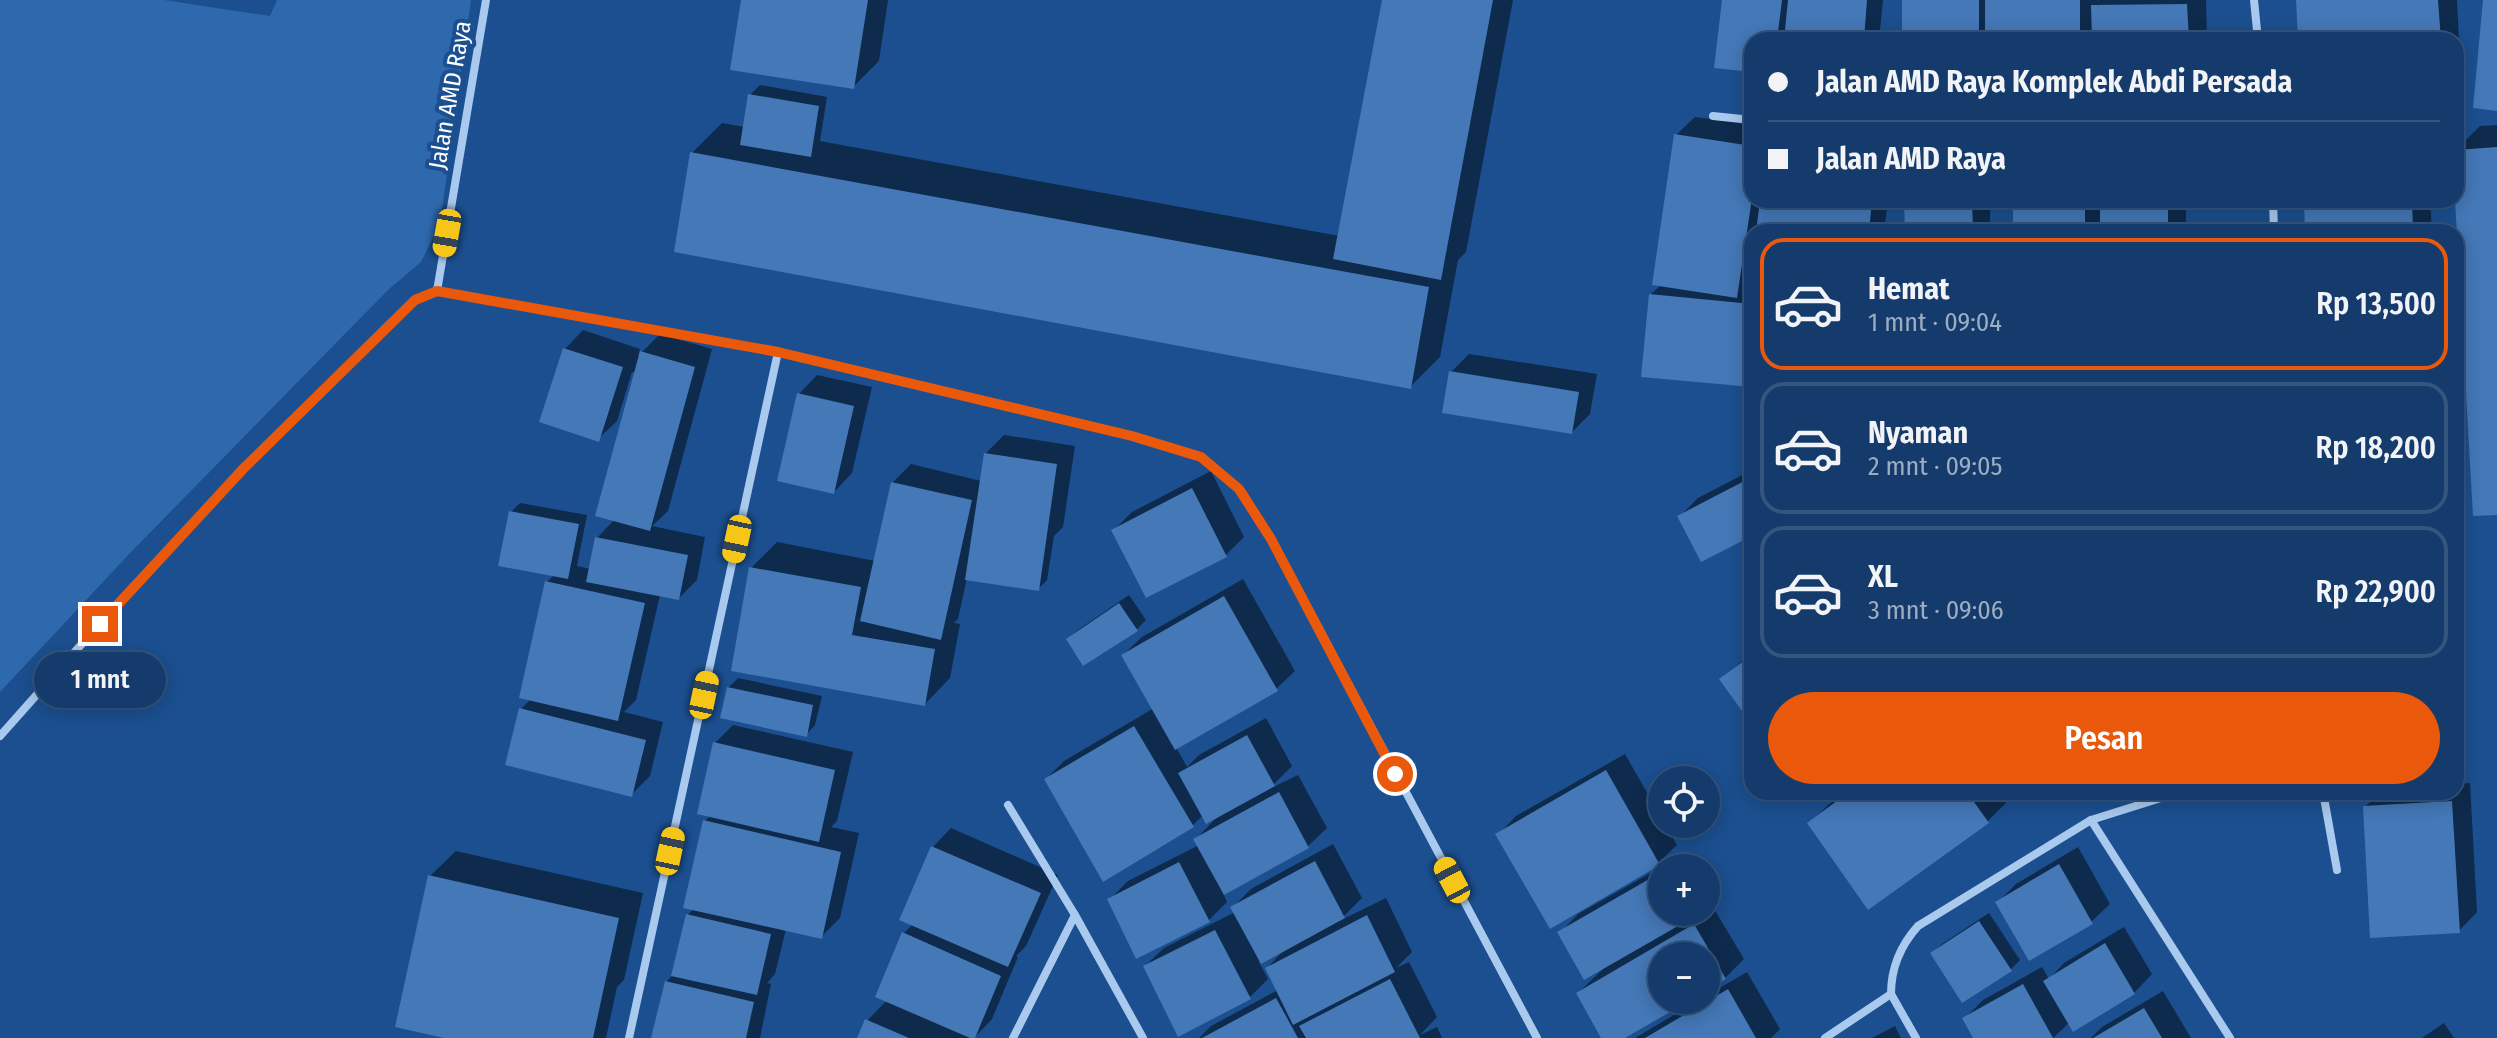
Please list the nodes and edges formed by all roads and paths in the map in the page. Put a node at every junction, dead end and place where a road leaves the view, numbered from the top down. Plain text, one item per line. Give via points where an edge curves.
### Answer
1 (486, 0) edge
2 (2254, 0) edge
3 (2257, 32) edge
4 (1713, 116) dead end
5 (1744, 119) edge
6 (437, 291) junction
7 (778, 352) junction
8 (0, 736) edge
9 (2155, 800) edge
10 (2324, 800) edge
11 (1008, 805) dead end
12 (2091, 820) junction
13 (2337, 870) dead end
14 (1075, 915) junction
15 (1891, 994) junction
16 (629, 1038) edge
17 (1013, 1038) edge
18 (1143, 1038) edge
19 (1537, 1038) edge
20 (1825, 1038) edge
21 (1916, 1038) edge
22 (2230, 1038) edge

1 - 6 street, Jalan AMD Raya
2 - 3 street
4 - 5 street
6 - 7 street
6 - 8 street via 415,300 244,468
7 - 16 street
7 - 19 street via 1132,436 1201,457 1239,489 1271,539
9 - 12 street
10 - 13 street
11 - 14 street
12 - 15 street via 1918,926 1903,943
12 - 22 street
14 - 17 street
14 - 18 street
15 - 20 street
15 - 21 street

